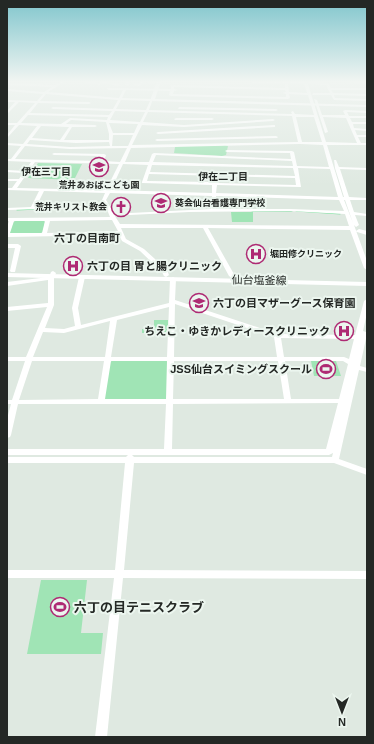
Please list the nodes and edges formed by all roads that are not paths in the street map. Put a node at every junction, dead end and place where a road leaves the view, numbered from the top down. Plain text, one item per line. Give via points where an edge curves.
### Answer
1 (272, 115) edge
2 (294, 115) edge
3 (26, 116) edge
4 (100, 116) edge
5 (109, 116) joint
6 (144, 116) edge
7 (177, 116) edge
8 (216, 116) edge
9 (309, 116) edge
10 (315, 116) joint
11 (321, 116) joint
12 (348, 117) junction
13 (367, 117) edge
14 (176, 119) junction
15 (273, 120) junction
16 (217, 121) junction
17 (350, 123) junction
18 (367, 123) edge
19 (7, 124) edge
20 (18, 124) junction
21 (140, 124) junction
22 (40, 125) junction
23 (107, 125) junction
24 (159, 125) junction
25 (61, 126) junction
26 (71, 126) junction
27 (174, 126) junction
28 (274, 126) junction
29 (222, 129) junction
30 (353, 129) junction
31 (367, 130) edge
32 (196, 131) junction
33 (158, 133) junction
34 (111, 134) junction
35 (135, 134) junction
36 (356, 136) junction
37 (367, 136) edge
38 (7, 137) edge
39 (276, 137) junction
40 (227, 138) junction
41 (29, 139) junction
42 (198, 139) junction
43 (157, 140) junction
44 (61, 141) junction
45 (111, 141) junction
46 (277, 143) junction
47 (300, 143) junction
48 (326, 143) junction
49 (363, 143) edge
50 (7, 144) edge
51 (229, 144) junction
52 (25, 145) junction
53 (157, 146) junction
54 (176, 146) junction
55 (111, 147) junction
56 (130, 147) junction
57 (57, 148) junction
58 (227, 151) junction
59 (366, 151) edge
60 (54, 154) junction
61 (172, 155) junction
62 (185, 155) junction
63 (201, 156) junction
64 (218, 157) junction
65 (226, 157) junction
66 (235, 157) junction
67 (252, 158) junction
68 (273, 159) junction
69 (7, 160) edge
70 (12, 160) junction
71 (34, 160) junction
72 (294, 160) junction
73 (49, 161) junction
74 (101, 162) junction
75 (121, 163) junction
76 (150, 164) junction
77 (182, 165) junction
78 (198, 166) junction
79 (217, 166) junction
80 (234, 167) junction
81 (250, 167) junction
82 (272, 167) junction
83 (295, 168) junction
84 (335, 168) junction
85 (367, 169) edge
86 (7, 171) edge
87 (26, 172) junction
88 (147, 173) junction
89 (216, 175) junction
90 (276, 176) junction
91 (297, 177) junction
92 (7, 180) edge
93 (20, 180) junction
94 (160, 183) junction
95 (215, 184) junction
96 (276, 186) junction
97 (7, 190) edge
98 (13, 190) junction
99 (42, 190) junction
100 (107, 192) junction
101 (158, 193) junction
102 (214, 195) junction
103 (277, 197) junction
104 (341, 198) junction
105 (347, 198) junction
106 (367, 198) edge
107 (106, 206) junction
108 (7, 209) edge
109 (32, 209) junction
110 (110, 210) junction
111 (213, 211) junction
112 (278, 211) junction
113 (350, 213) junction
114 (367, 215) edge
115 (113, 218) junction
116 (48, 219) junction
117 (9, 220) edge
118 (118, 226) junction
119 (205, 227) junction
120 (352, 228) junction
121 (359, 231) junction
122 (120, 233) junction
123 (367, 233) edge
124 (7, 234) edge
125 (44, 234) junction
126 (7, 246) edge
127 (367, 254) edge
128 (367, 268) edge
129 (9, 272) edge
130 (52, 276) junction
131 (232, 276) junction
132 (82, 277) junction
133 (170, 277) junction
134 (367, 279) edge
135 (7, 284) edge
136 (367, 284) edge
137 (367, 301) edge
138 (172, 302) junction
139 (51, 305) junction
140 (7, 309) edge
141 (114, 319) junction
142 (367, 320) edge
143 (78, 327) junction
144 (40, 330) junction
145 (276, 336) junction
146 (363, 337) edge
147 (7, 359) edge
148 (29, 359) junction
149 (108, 359) junction
150 (171, 359) junction
151 (280, 359) junction
152 (355, 366) junction
153 (367, 370) edge
154 (288, 401) junction
155 (342, 401) junction
156 (7, 402) edge
157 (15, 402) junction
158 (102, 402) junction
159 (171, 402) junction
160 (7, 435) edge
161 (7, 452) edge
162 (168, 452) junction
163 (330, 452) junction
164 (130, 456) junction
165 (7, 460) edge
166 (335, 460) junction
167 (367, 472) edge
168 (7, 574) edge
169 (119, 575) junction
170 (367, 575) edge
171 (101, 737) edge

1 - 15 street
2 - 47 street
3 - 20 street
4 - 5 street
5 - 23 street
6 - 21 street
7 - 14 street
8 - 16 street
9 - 10 street
10 - 48 street
11 - 12 street
11 - 48 street
12 - 13 street
12 - 17 street
14 - 16 street
14 - 27 street
15 - 16 street
15 - 28 street
16 - 27 street
16 - 29 street
17 - 18 street
17 - 30 street
19 - 20 street
20 - 22 street
20 - 38 street
21 - 23 street
21 - 24 street
21 - 35 street
22 - 25 street
22 - 41 street
23 - 25 street via 70,119
23 - 26 street
23 - 34 street
24 - 27 street
24 - 33 street
25 - 26 street
26 - 44 street
28 - 29 street
28 - 39 street
29 - 32 street
30 - 31 street
30 - 36 street
32 - 33 street
32 - 42 street
33 - 43 street
34 - 35 street
34 - 45 street
35 - 56 street
36 - 37 street
36 - 49 street
39 - 40 street
39 - 46 street
40 - 42 street
40 - 51 street
41 - 44 street
41 - 52 street
42 - 43 street
43 - 53 street
44 - 45 street
45 - 55 street
46 - 47 street
46 - 51 street
47 - 48 street
48 - 49 street
48 - 84 street
49 - 59 street
50 - 52 street
51 - 54 street
51 - 58 street
52 - 57 street
52 - 70 street
53 - 54 street
53 - 56 street
54 - 61 street
55 - 56 street
55 - 57 street
56 - 75 street
57 - 60 street
58 - 65 street
58 - 72 street via 292,152
60 - 73 street
60 - 74 street via 104,155
61 - 62 street
61 - 76 street via 154,154
62 - 63 street
62 - 77 street
63 - 64 street
63 - 78 street
64 - 65 street
64 - 79 street
65 - 66 street
66 - 67 street
66 - 80 street
67 - 68 street
67 - 81 street
68 - 72 street
68 - 82 street
69 - 70 street
70 - 71 street
71 - 73 street
71 - 87 street
72 - 83 street
73 - 74 street
74 - 75 street
75 - 76 street
75 - 100 street
76 - 77 street
76 - 88 street
77 - 78 street
78 - 79 street
79 - 80 street
79 - 89 street
80 - 81 street
81 - 82 street
82 - 83 street
83 - 84 street
83 - 91 street
84 - 85 street
84 - 104 street
84 - 105 street
86 - 87 street
87 - 93 street
88 - 89 street
88 - 94 street via 144,182
89 - 90 street
89 - 95 street
90 - 91 street
90 - 96 street
91 - 96 street via 299,186
92 - 93 street
93 - 98 street
94 - 95 street
94 - 101 street
95 - 96 street
95 - 102 street
96 - 103 street
97 - 98 street
98 - 99 street
99 - 100 street
99 - 109 street
100 - 101 street
100 - 107 street via 104,200
101 - 102 street
102 - 103 street
102 - 111 street
103 - 104 street
103 - 112 street
104 - 105 street
104 - 113 street
105 - 106 street
105 - 113 street
107 - 109 street
107 - 110 street
108 - 109 street
110 - 111 street via 130,214
110 - 115 street
111 - 112 street
112 - 113 street
113 - 114 street
113 - 120 street
113 - 121 street
115 - 116 street
115 - 118 street
116 - 117 street
116 - 125 street
117 - 124 street
118 - 119 street
118 - 122 street
119 - 120 street
119 - 131 street
120 - 128 street
121 - 123 street
121 - 127 street
122 - 125 street
122 - 133 street via 125,242 142,250
124 - 125 street
126 - 129 street via 18,246
129 - 130 main road, 仙台塩釜線
130 - 132 main road, 仙台塩釜線
130 - 133 main road, 仙台塩釜線
130 - 135 street
130 - 139 street
131 - 133 main road, 仙台塩釜線
131 - 134 main road, 仙台塩釜線
132 - 133 main road, 仙台塩釜線
132 - 143 street via 75,308
133 - 136 main road, 仙台塩釜線
133 - 138 street
137 - 146 street
138 - 141 street
138 - 145 street
138 - 150 street
139 - 140 street
139 - 144 street
141 - 143 street
141 - 149 street
142 - 146 street
143 - 144 street via 64,331
144 - 148 street
145 - 146 street
145 - 151 street
146 - 152 street
147 - 148 street
148 - 149 street
148 - 157 street
149 - 150 street
149 - 158 street
150 - 151 street
150 - 159 street
151 - 152 street via 344,359
151 - 154 street
152 - 153 street
152 - 155 street
152 - 166 street
154 - 155 street
154 - 159 street
155 - 163 street
156 - 157 street
157 - 158 street
157 - 160 street
158 - 159 street
159 - 162 street
161 - 164 street
162 - 163 street
162 - 164 street
163 - 166 street
164 - 165 street
164 - 166 street
164 - 169 street
166 - 167 street
168 - 169 street
169 - 170 street
169 - 171 street

